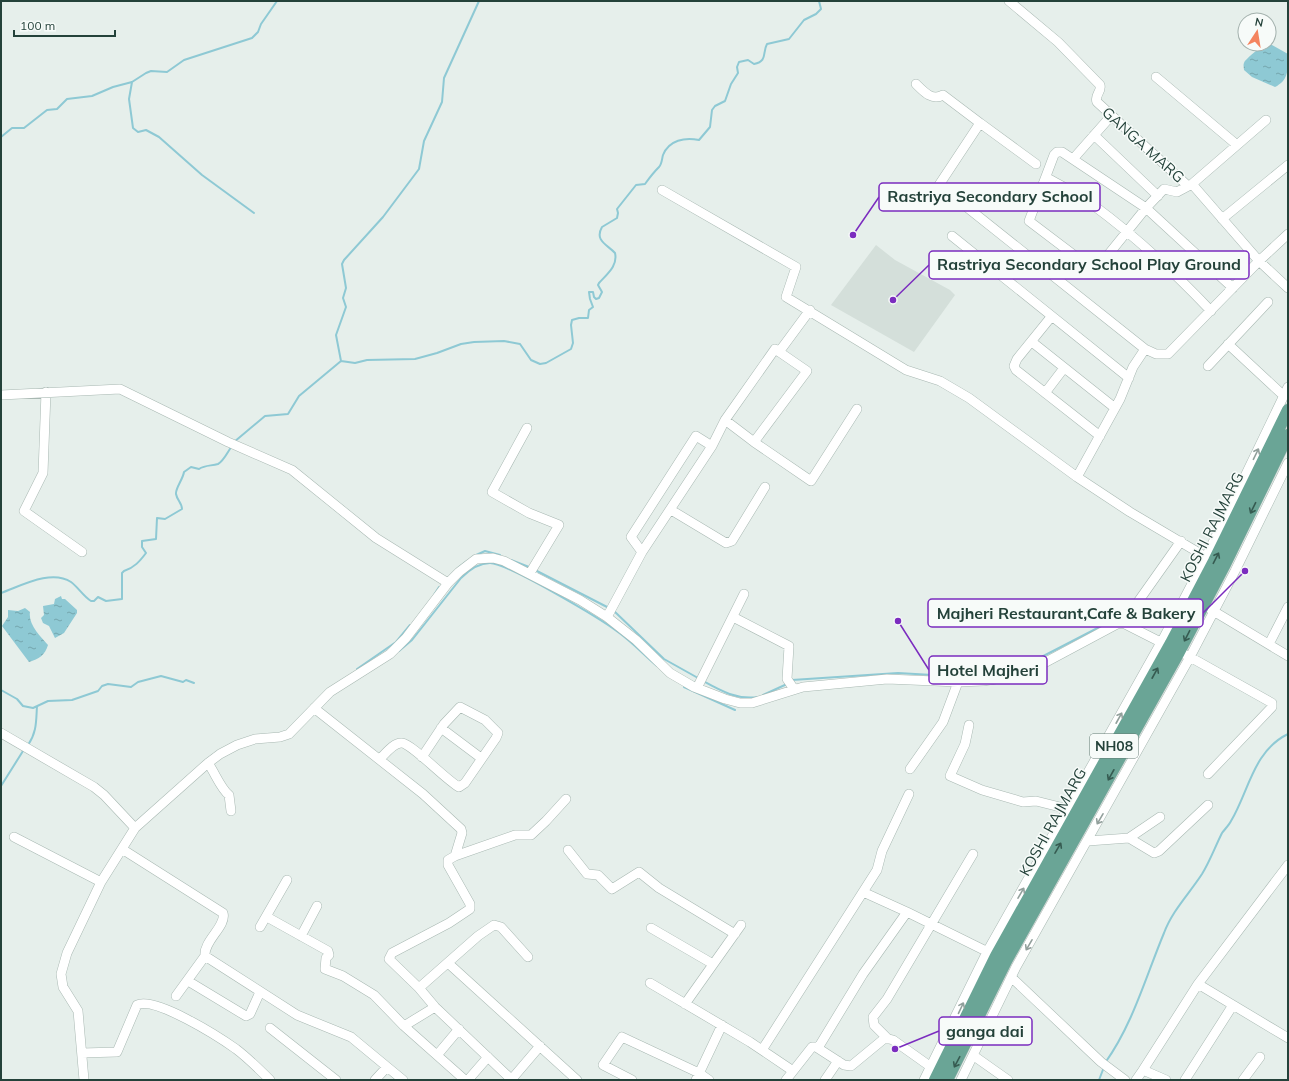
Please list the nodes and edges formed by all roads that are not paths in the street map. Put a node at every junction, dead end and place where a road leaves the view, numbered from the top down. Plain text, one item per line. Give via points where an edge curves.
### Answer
1 (1009, 1) edge
2 (1156, 77) dead end
3 (916, 84) dead end
4 (1112, 116) junction
5 (1266, 120) dead end
6 (980, 123) junction
7 (1094, 135) junction
8 (1237, 145) junction
9 (1073, 159) junction
10 (1036, 164) dead end
11 (1288, 165) edge
12 (1046, 177) junction
13 (1190, 185) junction
14 (662, 190) dead end
15 (1158, 196) junction
16 (1146, 208) junction
17 (1222, 219) junction
18 (1126, 232) junction
19 (1288, 234) edge
20 (952, 236) dead end
21 (1259, 261) junction
22 (1233, 288) junction
23 (1288, 288) edge
24 (1268, 302) dead end
25 (810, 310) junction
26 (1210, 311) junction
27 (1051, 316) junction
28 (1032, 342) junction
29 (1228, 344) junction
30 (1145, 349) junction
31 (779, 352) junction
32 (1208, 366) dead end
33 (1064, 368) junction
34 (1128, 378) junction
35 (46, 392) junction
36 (1286, 392) edge
37 (1045, 393) junction
38 (1, 395) edge
39 (1115, 408) junction
40 (857, 409) dead end
41 (1288, 410) edge
42 (725, 420) junction
43 (527, 428) dead end
44 (1288, 435) edge
45 (1100, 436) junction
46 (754, 442) junction
47 (712, 446) junction
48 (1288, 463) edge
49 (1077, 476) junction
50 (1284, 481) edge
51 (765, 487) dead end
52 (671, 510) junction
53 (1180, 541) junction
54 (82, 552) dead end
55 (642, 552) junction
56 (1206, 557) junction
57 (530, 573) junction
58 (448, 583) junction
59 (744, 594) dead end
60 (1196, 600) junction
61 (1288, 607) edge
62 (607, 617) junction
63 (733, 617) junction
64 (1123, 623) junction
65 (1269, 644) junction
66 (1175, 650) junction
67 (1288, 656) edge
68 (958, 682) junction
69 (697, 688) junction
70 (794, 689) junction
71 (314, 708) junction
72 (969, 725) dead end
73 (441, 728) junction
74 (1, 733) edge
75 (422, 758) junction
76 (481, 758) junction
77 (380, 759) junction
78 (208, 764) junction
79 (910, 769) dead end
80 (1208, 774) dead end
81 (909, 794) dead end
82 (566, 799) dead end
83 (1208, 805) dead end
84 (1068, 809) junction
85 (231, 811) dead end
86 (1160, 817) dead end
87 (135, 828) junction
88 (14, 837) dead end
89 (1129, 838) junction
90 (1088, 841) junction
91 (122, 849) junction
92 (568, 850) dead end
93 (973, 854) dead end
94 (455, 856) junction
95 (1288, 865) edge
96 (287, 880) dead end
97 (101, 882) junction
98 (863, 892) junction
99 (317, 906) dead end
100 (907, 912) junction
101 (267, 917) junction
102 (931, 924) junction
103 (741, 925) dead end
104 (260, 927) dead end
105 (651, 928) dead end
106 (735, 934) junction
107 (301, 936) junction
108 (205, 956) junction
109 (528, 957) dead end
110 (1001, 959) junction
111 (448, 963) junction
112 (713, 964) junction
113 (1011, 977) junction
114 (188, 981) junction
115 (650, 983) dead end
116 (1198, 984) junction
117 (419, 988) junction
118 (260, 992) junction
119 (176, 996) dead end
120 (685, 1004) junction
121 (1233, 1005) junction
122 (435, 1007) junction
123 (722, 1025) junction
124 (404, 1026) junction
125 (270, 1028) dead end
126 (459, 1029) junction
127 (1288, 1038) edge
128 (888, 1039) junction
129 (540, 1046) junction
130 (818, 1048) junction
131 (762, 1050) junction
132 (82, 1053) junction
133 (438, 1054) junction
134 (974, 1056) junction
135 (488, 1057) junction
136 (1260, 1057) dead end
137 (838, 1061) junction
138 (931, 1066) junction
139 (387, 1067) junction
140 (1143, 1070) junction
141 (793, 1071) junction
142 (698, 1077) edge
143 (84, 1080) edge
144 (270, 1080) edge
145 (336, 1080) edge
146 (375, 1080) edge
147 (404, 1080) edge
148 (465, 1080) edge
149 (468, 1080) edge
150 (512, 1080) edge
151 (577, 1080) edge
152 (632, 1080) edge
153 (709, 1080) edge
154 (786, 1080) edge
155 (825, 1080) edge
156 (924, 1080) edge
157 (935, 1080) edge
158 (947, 1080) edge
159 (961, 1080) edge
160 (1008, 1080) edge
161 (1125, 1080) edge
162 (1136, 1080) edge
163 (1166, 1080) edge
164 (1185, 1080) edge
165 (1243, 1080) edge

1 - 4 street, GANGA MARG via 1058,42 1100,85 1096,102
2 - 8 street
3 - 6 street via 931,97 943,96
4 - 7 street
4 - 13 street, GANGA MARG
5 - 8 street
6 - 10 street
6 - 30 street via 938,184
7 - 9 street
7 - 15 street
8 - 13 street
9 - 12 street via 1062,152 1057,152
9 - 16 street
11 - 17 street
12 - 18 street via 1092,204
12 - 18 street via 1029,221 1095,271
13 - 15 street via 1177,192 1164,189
13 - 17 street, GANGA MARG
14 - 25 street via 796,267 786,297
15 - 16 street
16 - 18 street
16 - 22 street
17 - 21 street, GANGA MARG
18 - 26 street via 1190,289
19 - 21 street
20 - 27 street
21 - 22 street
21 - 23 street, GANGA MARG
22 - 26 street
24 - 29 street
25 - 31 street
25 - 49 street via 906,370 940,381 969,398
26 - 30 street via 1168,354 1156,354
27 - 28 street
27 - 34 street
28 - 33 street
28 - 37 street via 1014,366
29 - 32 street
29 - 36 street
30 - 34 street
31 - 42 street via 775,349
31 - 46 street via 806,371
33 - 37 street
33 - 39 street
34 - 39 street
35 - 38 street
35 - 54 street via 43,473 24,511
35 - 58 street via 120,389 231,444 292,470 376,538
56 -> 36 street
37 - 45 street
39 - 45 street
40 - 46 street via 811,481
60 -> 41 main road, KOSHI RAJMARG / NH08
42 - 46 street
42 - 47 street
43 - 57 street via 492,492 529,513 559,525
44 -> 60 main road, KOSHI RAJMARG / NH08
45 - 49 street
47 - 52 street
47 - 55 street via 696,436 631,538
48 - 50 street
49 - 53 street via 1130,512
50 - 60 street
51 - 52 street via 732,541 726,543
52 - 55 street
53 - 56 street
53 - 64 street
55 - 62 street
56 - 60 street
57 - 58 street via 504,561 484,558 476,559
57 - 62 street
58 - 71 street via 406,638 390,654 330,692
59 - 63 street
60 - 65 street
60 - 66 main road, KOSHI RAJMARG / NH08
60 - 66 street
61 - 65 street
62 - 69 street via 636,640 670,673
63 - 69 street
63 - 70 street via 789,646 787,679
64 - 66 street
64 - 68 street via 1031,670 1009,677
65 - 67 street
66 - 80 street via 1272,703 1272,707
84 -> 66 street
66 -> 90 street
66 - 110 main road, KOSHI RAJMARG / NH08
68 - 70 street via 886,679
68 - 79 street via 943,722
69 - 70 street via 740,703 752,703
71 - 77 street
71 - 78 street via 288,734 255,739 237,745
72 - 84 street via 965,744 950,776 982,790 1023,802 1036,801
73 - 75 street
73 - 76 street
73 - 76 street via 460,707 485,720 498,733
74 - 87 street via 94,787
75 - 76 street via 459,787 465,783
75 - 77 street via 402,743 397,744
77 - 94 street via 461,829
78 - 85 street via 217,775 223,790 229,795
78 - 87 street
81 - 98 street via 882,851 877,870
82 - 94 street via 531,834 515,835
83 - 89 street via 1159,851 1154,853
110 -> 84 street
86 - 89 street
87 - 91 street
88 - 97 street
89 - 90 street
90 -> 110 street
91 - 97 street
91 - 108 street via 223,913 224,919 205,947
92 - 106 street via 587,874 598,874 612,889 639,872 659,888
93 - 102 street
94 - 117 street via 448,860 448,865 470,904 469,910 389,957 389,962
95 - 116 street
96 - 101 street
97 - 132 street via 68,952 61,974 63,987 78,1011
98 - 100 street
98 - 131 street
99 - 107 street
100 - 102 street
100 - 130 street via 867,968
101 - 104 street
101 - 107 street
102 - 110 street
102 - 128 street via 888,999 873,1017 874,1024
103 - 106 street
105 - 112 street
106 - 112 street
107 - 124 street via 328,951 330,954 326,958 325,969 343,976 374,995
108 - 114 street
108 - 118 street
109 - 111 street via 497,925 478,936
110 - 113 street
138 -> 110 street
110 - 157 main road, KOSHI RAJMARG / NH08
110 -> 158 main road, KOSHI RAJMARG / NH08
111 - 117 street
111 - 129 street
112 - 120 street
113 - 134 street
113 - 161 street via 1104,1065
114 - 118 street via 246,1016 250,1014
114 - 119 street
115 - 120 street
116 - 121 street
116 - 140 street
117 - 122 street
118 - 139 street via 297,1015 351,1037
120 - 123 street
121 - 127 street
121 - 164 street
122 - 124 street
122 - 126 street
123 - 131 street
123 - 142 street
124 - 133 street
125 - 145 street
126 - 133 street
126 - 135 street
128 - 137 street via 882,1039 854,1065 848,1066
128 - 138 street
129 - 150 street
129 - 151 street
130 - 137 street
130 - 141 street via 811,1048
131 - 141 street
132 - 143 street
132 - 144 street via 117,1052 137,1005 148,1003 192,1021 221,1039
133 - 148 street
134 - 159 street
134 - 160 street
135 - 149 street
135 - 150 street
136 - 165 street
137 - 155 street
138 - 156 street
139 - 146 street
139 - 147 street
140 - 162 street
140 - 163 street
141 - 154 street
142 - 152 street via 622,1037 603,1065
142 - 153 street

